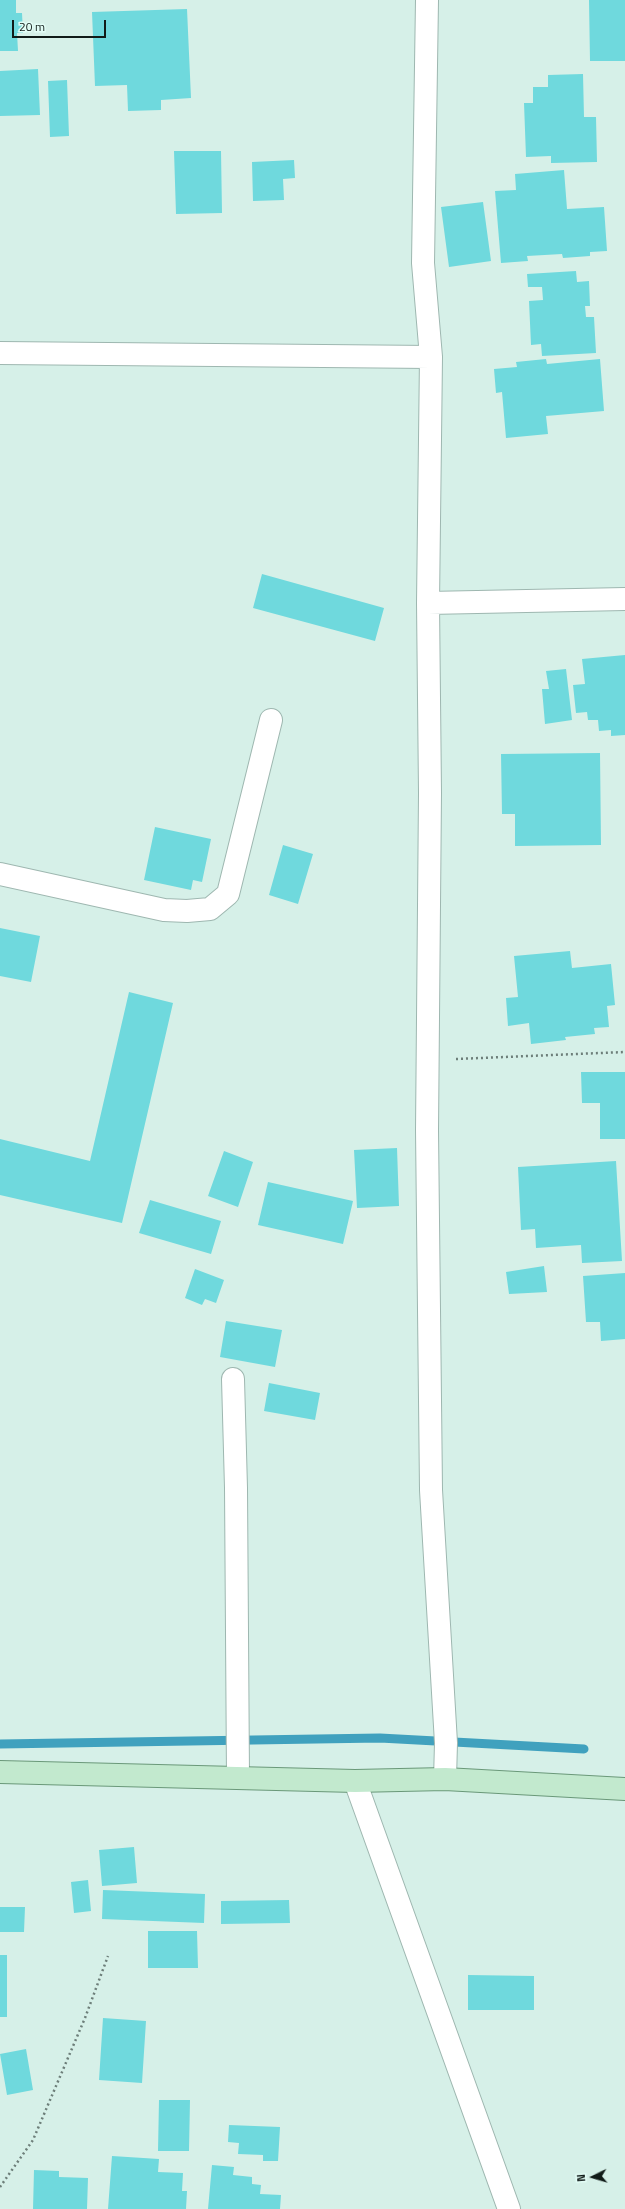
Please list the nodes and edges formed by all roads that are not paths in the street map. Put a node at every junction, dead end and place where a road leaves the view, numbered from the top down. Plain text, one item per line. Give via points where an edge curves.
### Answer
1 (427, 0) edge
2 (3, 357) edge
3 (430, 357) junction
4 (625, 599) edge
5 (428, 603) junction
6 (271, 720) dead end
7 (0, 874) edge
8 (233, 1379) dead end
9 (0, 1772) edge
10 (238, 1777) junction
11 (445, 1779) junction
12 (355, 1781) junction
13 (625, 1789) edge
14 (509, 2209) edge

1 - 3 street via 423,263
2 - 3 street
3 - 5 street
4 - 5 street
5 - 11 street via 431,1490 446,1743
6 - 7 street via 228,894 210,909 164,910
8 - 10 street
9 - 10 main road
10 - 12 main road
11 - 12 main road
11 - 13 main road
12 - 14 street

